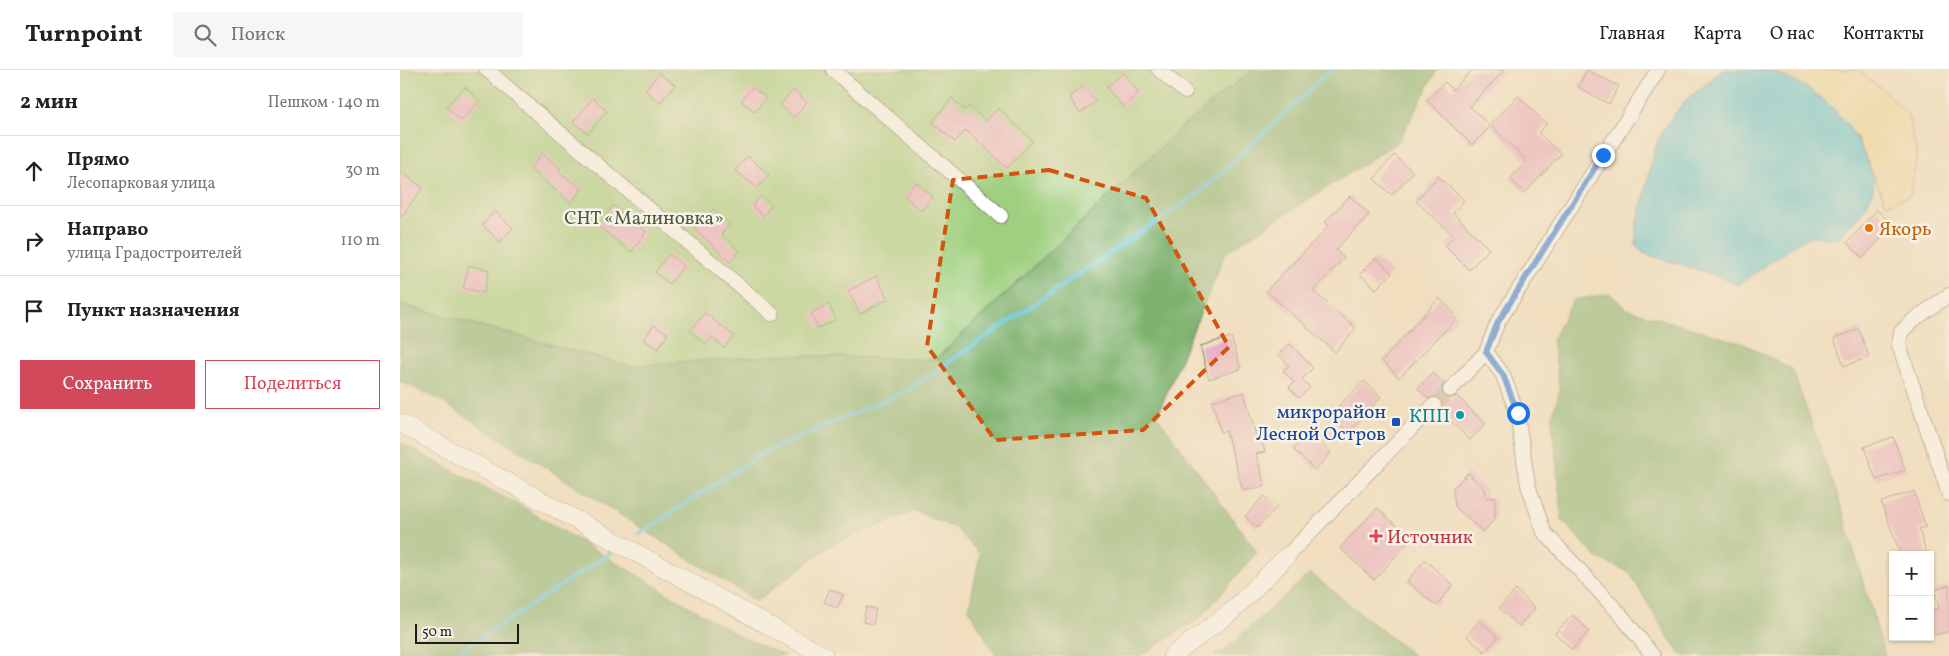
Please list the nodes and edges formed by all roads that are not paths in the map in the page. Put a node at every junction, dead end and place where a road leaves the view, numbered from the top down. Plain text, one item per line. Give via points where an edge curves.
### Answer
1 (487, 70) edge
2 (833, 70) edge
3 (1159, 70) edge
4 (1658, 70) edge
5 (1185, 92) dead end
6 (1001, 216) dead end
7 (1949, 294) edge
8 (772, 314) dead end
9 (1486, 352) junction
10 (1450, 390) tunnel mouth
11 (1434, 405) tunnel mouth
12 (400, 422) edge
13 (1949, 494) edge
14 (1287, 556) joint
15 (824, 656) edge
16 (1172, 656) edge
17 (1653, 656) edge

1 - 8 street
2 - 6 street
3 - 5 street
4 - 9 street via 1498,322
7 - 13 street via 1901,332 1899,345
9 - 10 street
9 - 17 street via 1503,375 1518,413 1528,485 1544,532 1621,615
11 - 14 street
12 - 15 street
14 - 16 street via 1231,612

